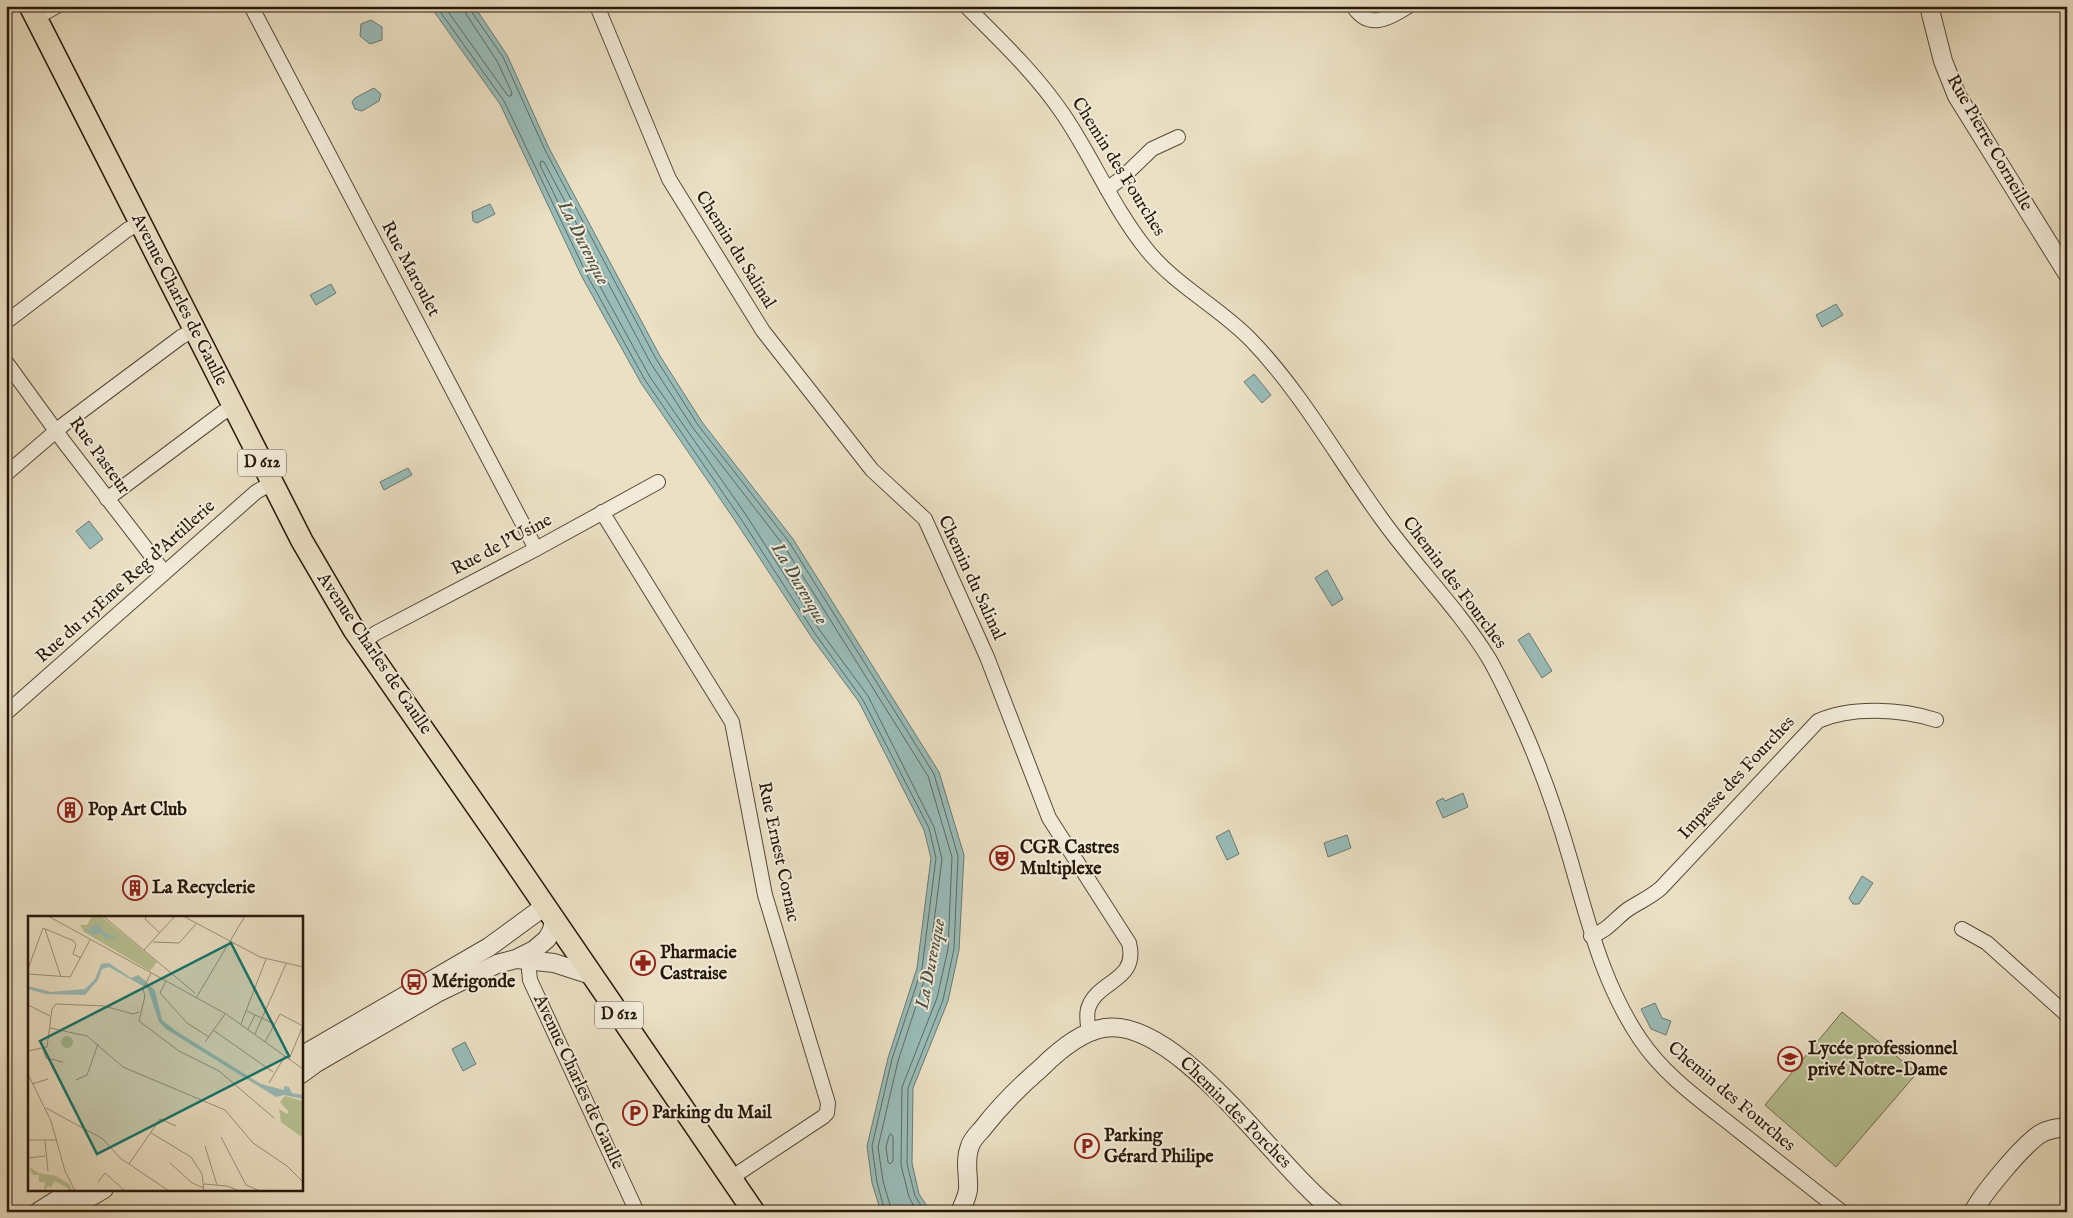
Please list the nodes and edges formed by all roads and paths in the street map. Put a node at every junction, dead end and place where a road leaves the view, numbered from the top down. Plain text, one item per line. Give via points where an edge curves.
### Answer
1 (58, 6) edge
2 (251, 6) edge
3 (597, 6) edge
4 (966, 6) edge
5 (1353, 6) edge
6 (1409, 6) edge
7 (1929, 6) edge
8 (33, 12) edge
9 (1178, 137) dead end
10 (1106, 189) junction
11 (140, 223) junction
12 (2067, 273) edge
13 (6, 322) edge
14 (194, 330) junction
15 (6, 362) edge
16 (233, 407) junction
17 (57, 431) junction
18 (6, 474) edge
19 (658, 482) dead end
20 (272, 483) junction
21 (107, 499) junction
22 (602, 512) junction
23 (536, 549) junction
24 (164, 572) junction
25 (364, 642) junction
26 (6, 713) edge
27 (1936, 720) dead end
28 (549, 912) junction
29 (1962, 929) dead end
30 (1591, 936) junction
31 (527, 956) junction
32 (591, 975) junction
33 (2067, 1015) edge
34 (1089, 1033) junction
35 (302, 1055) edge
36 (302, 1073) edge
37 (2067, 1127) edge
38 (731, 1178) junction
39 (72, 1190) edge
40 (102, 1190) edge
41 (38, 1212) edge
42 (65, 1212) edge
43 (638, 1212) edge
44 (754, 1212) edge
45 (960, 1212) edge
46 (1335, 1212) edge
47 (1842, 1212) edge
48 (1973, 1212) edge

1 - 8 street
2 - 23 street, Rue Maroulet
3 - 34 street, Chemin du Salinal via 669,178 763,331 872,470 925,519 987,657 1049,818 1129,943 1128,968 1089,1006
4 - 10 street, Chemin des Fourches via 1052,98
5 - 6 street via 1363,17 1382,20
7 - 12 street, Rue Pierre Corneille via 1943,61 1957,96
8 - 11 main road, Avenue Charles de Gaulle / D 612
9 - 10 street via 1152,149
10 - 30 street, Chemin des Fourches via 1127,223 1158,262 1230,320 1270,361 1381,518 1451,604 1486,654 1506,690 1556,810
11 - 13 street
11 - 14 main road, Avenue Charles de Gaulle / D 612
14 - 16 main road, Avenue Charles de Gaulle / D 612
14 - 17 street via 180,337
15 - 17 street, Rue Pasteur
16 - 20 main road, Avenue Charles de Gaulle / D 612
16 - 21 street
17 - 18 street
17 - 21 street, Rue Pasteur
19 - 22 street, Rue de l'Usine
20 - 24 street, Rue du 115Eme Reg d'Artillerie via 256,492
20 - 25 main road, Avenue Charles de Gaulle / D 612 via 317,568
21 - 24 street, Rue Pasteur
22 - 23 street, Rue de l'Usine
22 - 38 street, Rue Ernest Cornac via 732,722 765,895 828,1103 824,1116
23 - 25 street, Rue de l'Usine
24 - 26 street, Rue du 115Eme Reg d'Artillerie
25 - 28 main road, Avenue Charles de Gaulle / D 612
27 - 30 street, Impasse des Fourches via 1905,713 1860,712 1842,713 1818,721 1661,888
28 - 31 street via 552,930 547,939
28 - 32 main road, Avenue Charles de Gaulle / D 612
28 - 35 street
29 - 33 street via 1987,943
30 - 47 street, Chemin des Fourches via 1622,1010 1660,1064
31 - 32 street
31 - 36 street via 497,964 437,993
31 - 43 street, Avenue Charles de Gaulle via 530,980
32 - 38 main road, Avenue Charles de Gaulle / D 612
34 - 45 street, Chemin des Porches via 1031,1076 970,1144 966,1160 968,1192
34 - 46 street, Chemin des Porches via 1120,1027 1138,1033 1193,1069
37 - 48 street via 2049,1130 2034,1139 1980,1198
38 - 44 main road, Avenue Charles de Gaulle / D 612
39 - 41 street
40 - 42 street

